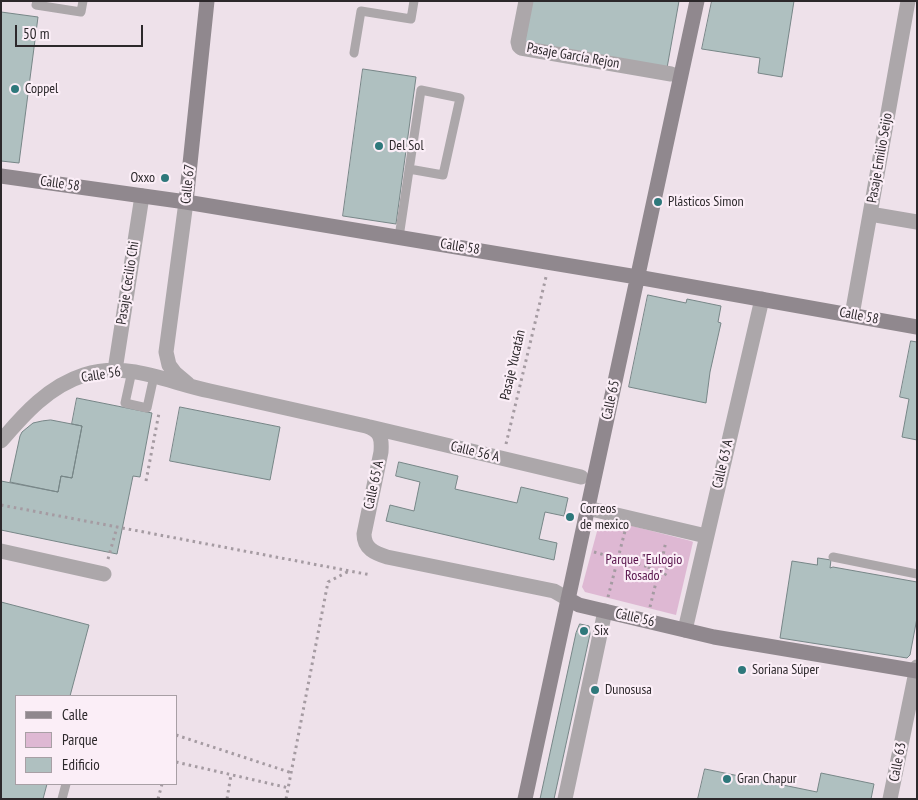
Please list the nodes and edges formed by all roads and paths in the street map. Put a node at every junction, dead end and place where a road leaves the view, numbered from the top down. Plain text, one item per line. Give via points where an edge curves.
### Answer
1 (37, 1) edge
2 (83, 1) edge
3 (207, 1) edge
4 (414, 1) edge
5 (526, 1) edge
6 (697, 1) edge
7 (908, 1) edge
8 (354, 53) dead end
9 (671, 74) dead end
10 (409, 170) junction
11 (1, 176) edge
12 (142, 196) junction
13 (186, 202) junction
14 (870, 214) junction
15 (917, 222) edge
16 (399, 237) junction
17 (546, 277) dead end
18 (637, 277) junction
19 (762, 299) junction
20 (852, 315) junction
21 (917, 327) edge
22 (169, 365) joint
23 (115, 370) junction
24 (132, 371) junction
25 (154, 376) junction
26 (192, 387) junction
27 (161, 405) dead end
28 (374, 429) junction
29 (1, 441) edge
30 (503, 459) junction
31 (581, 477) dead end
32 (146, 481) dead end
33 (1, 505) edge
34 (588, 508) junction
35 (117, 526) junction
36 (626, 528) dead end
37 (706, 536) junction
38 (667, 538) dead end
39 (364, 540) joint
40 (1, 551) edge
41 (594, 552) dead end
42 (834, 557) dead end
43 (618, 558) junction
44 (662, 560) junction
45 (649, 567) junction
46 (349, 571) junction
47 (104, 574) joint
48 (917, 574) edge
49 (371, 575) dead end
50 (657, 578) junction
51 (568, 599) junction
52 (607, 604) junction
53 (650, 607) dead end
54 (685, 630) junction
55 (916, 670) edge
56 (178, 736) edge
57 (178, 762) edge
58 (292, 773) junction
59 (231, 775) junction
60 (66, 785) edge
61 (162, 785) edge
62 (289, 788) junction
63 (62, 799) edge
64 (158, 799) edge
65 (227, 799) edge
66 (286, 799) edge
67 (525, 799) edge
68 (565, 799) edge
69 (890, 799) edge

1 - 2 lane via 36,5 81,12
3 - 13 main road, Calle 67
4 - 8 lane via 411,19 361,11
5 - 9 street, Pasaje García Rejon via 518,42 521,48
6 - 18 main road, Calle 65
7 - 14 street, Pasaje Emilio Seijo
10 - 10 lane via 421,90 460,98 443,175
10 - 16 lane
11 - 12 main road, Calle 58
12 - 13 main road, Calle 58
12 - 23 street, Pasaje Cecilio Chi
13 - 16 main road, Calle 58
13 - 22 street, Calle 67 via 166,352
14 - 15 street
14 - 20 street, Pasaje Emilio Seijo
16 - 18 main road, Calle 58
17 - 30 path, Pasaje Yucatán
18 - 19 main road, Calle 58
18 - 34 main road, Calle 65
19 - 20 main road, Calle 58
19 - 37 street, Calle 63 A
20 - 21 main road, Calle 58
22 - 26 street, Calle 56
23 - 24 street, Calle 56
23 - 29 street, Calle 56 via 85,375 58,387 30,408
24 - 25 street, Calle 56
24 - 25 lane via 125,403 147,408
25 - 26 street, Calle 56
26 - 28 street, Calle 56
27 - 32 path
28 - 30 street, Calle 56 A
28 - 39 street, Calle 65 A via 382,442
30 - 31 street, Calle 56 A
33 - 35 path
34 - 37 street
34 - 51 main road, Calle 65
35 - 46 path
35 - 47 path
36 - 43 path
37 - 54 street, Calle 63 A
38 - 44 path
39 - 51 street, Calle 56 via 371,551 387,557 554,592
40 - 47 street
41 - 43 path
42 - 48 lane
43 - 45 path
43 - 52 path
44 - 45 path via 654,561
44 - 50 path via 668,570 663,577
45 - 50 path via 652,576
46 - 49 path
46 - 58 path via 328,582
50 - 53 path
51 - 52 main road, Calle 56 via 579,605
51 - 67 main road, Calle 65
52 - 54 main road, Calle 56
52 - 68 street
54 - 55 main road, Calle 56
55 - 69 street, Calle 63
56 - 58 path
57 - 59 path
58 - 62 path
59 - 62 path
59 - 65 path
60 - 63 lane
61 - 64 path
62 - 66 path

